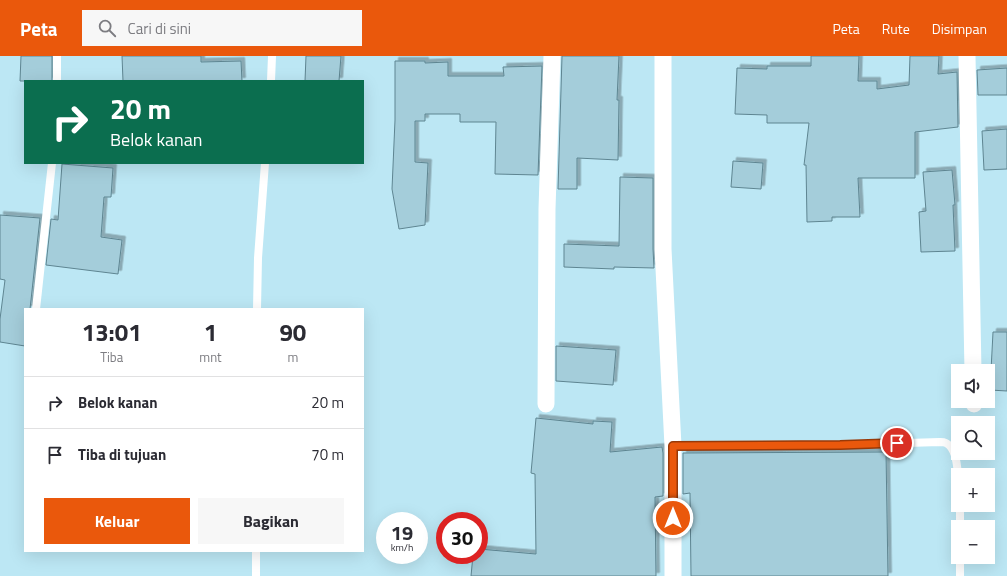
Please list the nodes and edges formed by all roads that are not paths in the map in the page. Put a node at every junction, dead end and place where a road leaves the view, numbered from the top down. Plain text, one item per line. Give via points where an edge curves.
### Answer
1 (57, 56) edge
2 (272, 56) edge
3 (552, 56) edge
4 (663, 56) edge
5 (967, 56) edge
6 (57, 80) edge
7 (271, 80) edge
8 (52, 164) edge
9 (265, 164) edge
10 (36, 308) edge
11 (257, 308) edge
12 (973, 364) edge
13 (546, 404) dead end
14 (673, 446) junction
15 (958, 468) edge
16 (256, 552) edge
17 (960, 564) edge
18 (256, 576) edge
19 (672, 576) edge
20 (960, 576) edge

1 - 6 lane
2 - 7 lane
3 - 13 street via 547,209
4 - 14 street via 663,249
5 - 12 street
8 - 10 lane
9 - 11 lane
14 - 15 lane via 940,442 946,443 953,451
14 - 19 street
16 - 18 lane
17 - 20 lane

